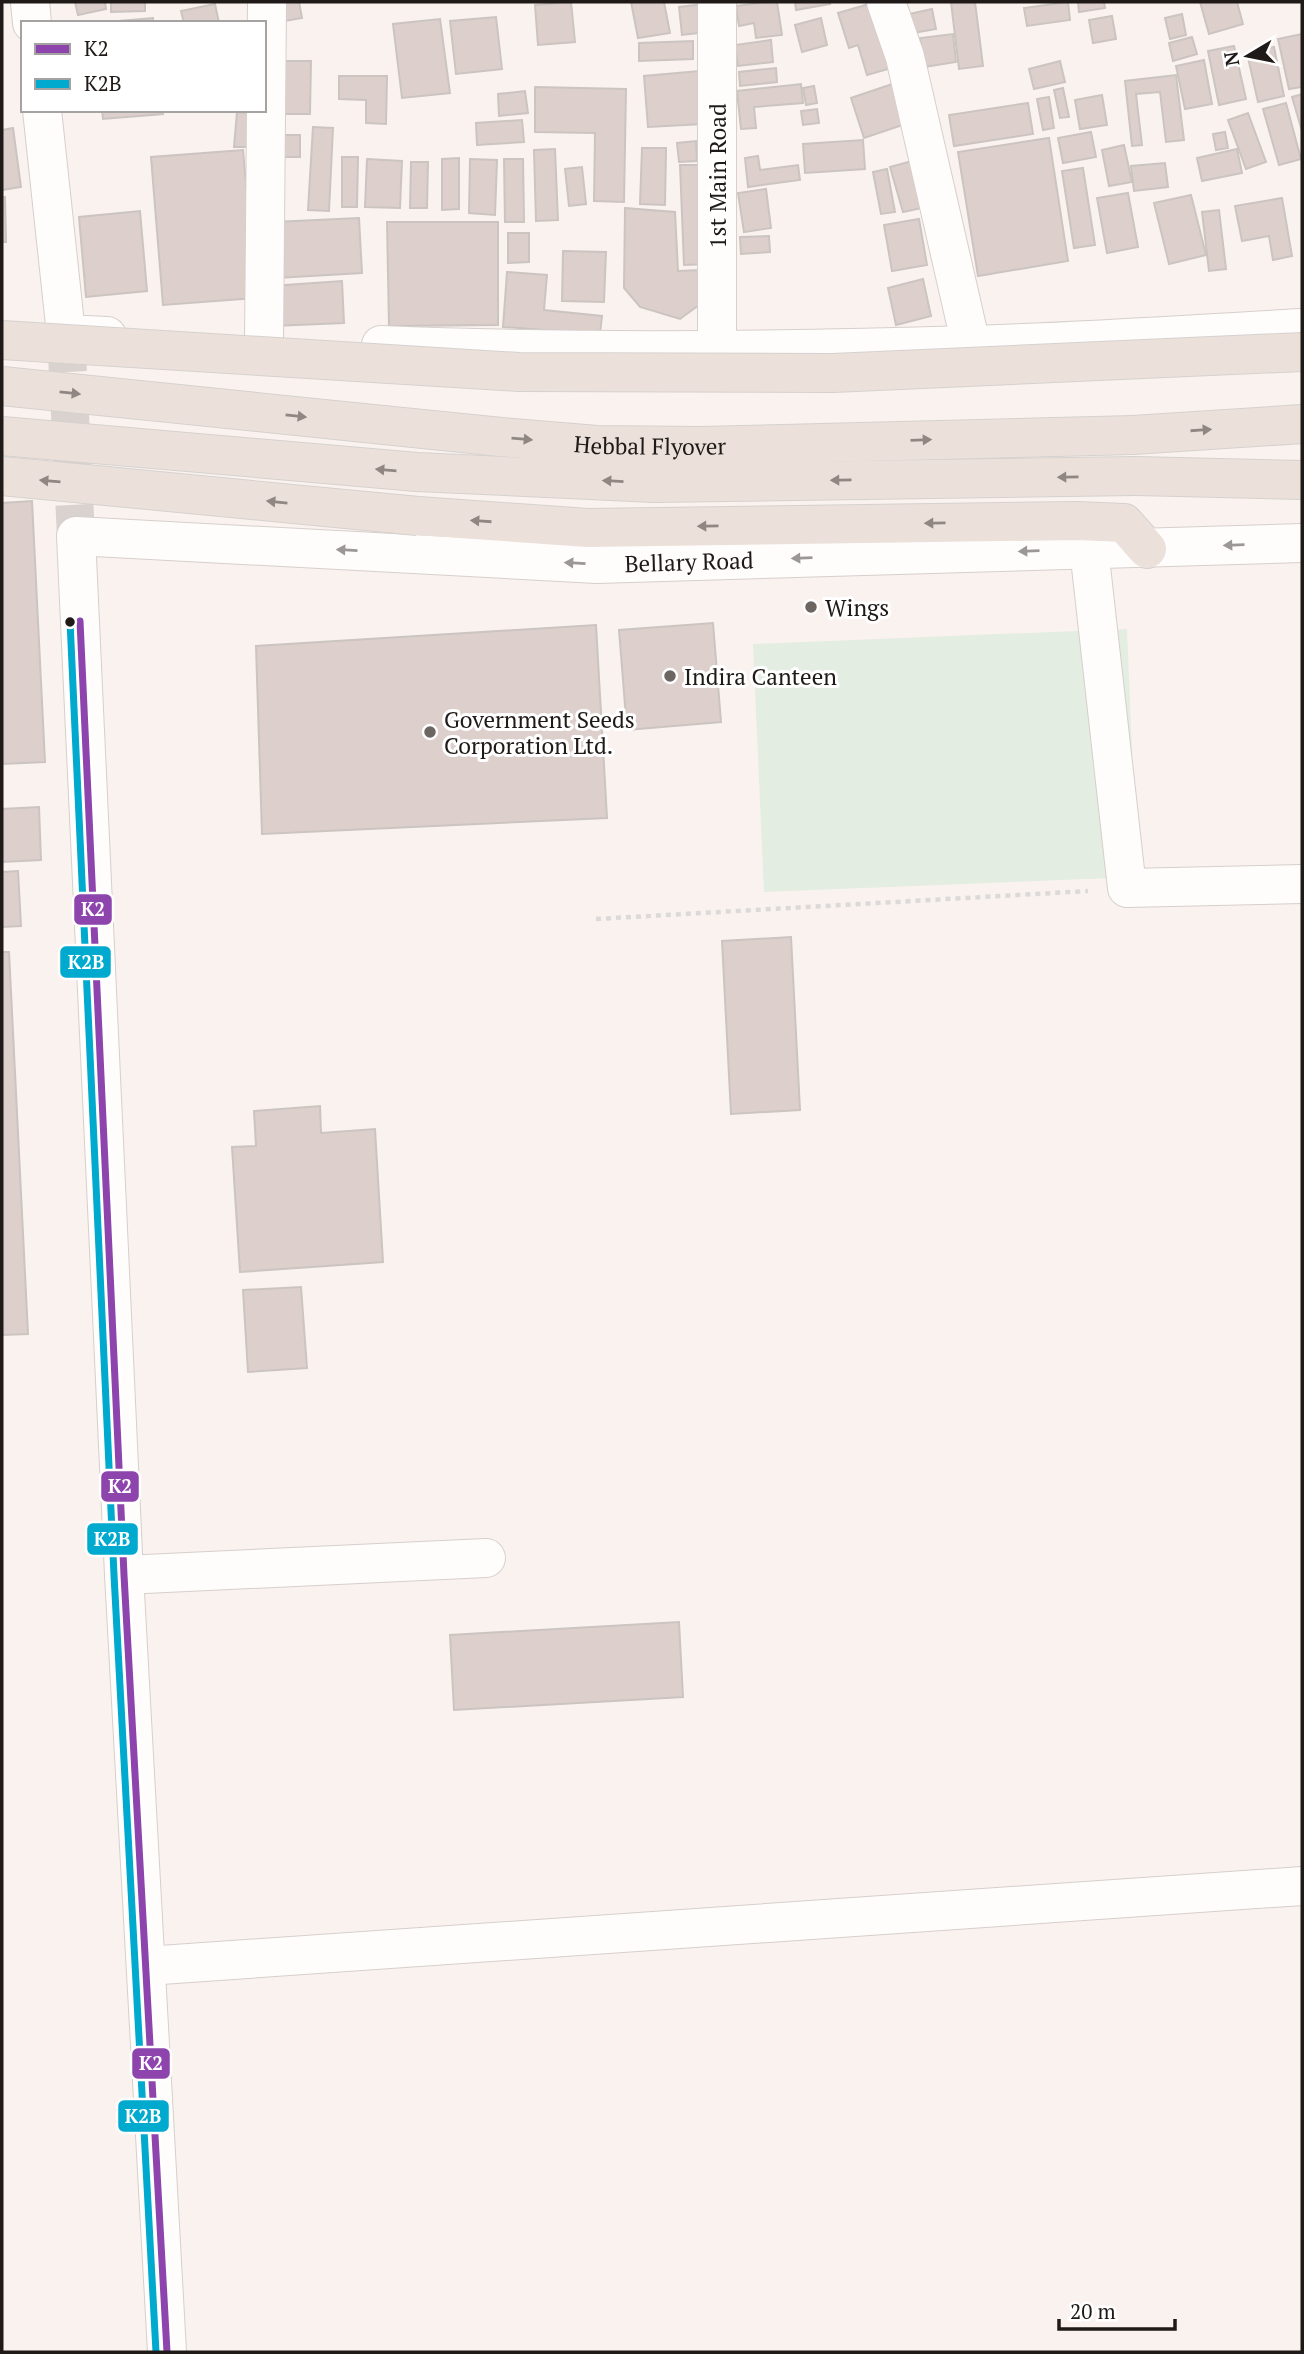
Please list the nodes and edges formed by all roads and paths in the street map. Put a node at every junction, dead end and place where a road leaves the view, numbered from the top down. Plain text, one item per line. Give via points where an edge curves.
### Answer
1 (30, 2) edge
2 (267, 2) edge
3 (717, 2) edge
4 (886, 2) edge
5 (32, 21) edge
6 (42, 112) edge
7 (1302, 328) edge
8 (2, 340) edge
9 (264, 341) junction
10 (971, 345) junction
11 (717, 351) junction
12 (1302, 352) edge
13 (2, 386) edge
14 (1302, 424) edge
15 (2, 436) edge
16 (2, 476) edge
17 (1302, 480) edge
18 (1302, 542) edge
19 (1088, 549) junction
20 (1147, 549) junction
21 (1302, 884) edge
22 (1127, 888) junction
23 (596, 919) dead end
24 (486, 1558) dead end
25 (124, 1575) junction
26 (1302, 1886) edge
27 (146, 1966) junction
28 (167, 2352) edge

1 - 5 street
2 - 9 street
3 - 11 street, 1st Main Road
4 - 10 street via 905,57
6 - 9 street via 66,334
7 - 10 street
8 - 12 highway, bridge via 519,372 833,373
9 - 11 street via 518,351
10 - 11 street
13 -> 14 highway, Hebbal Flyover, bridge via 597,445 1133,435
17 -> 15 highway, Hebbal Flyover, bridge via 1136,476 654,483 416,472
20 -> 16 highway, bridge via 1124,523 588,528
18 -> 20 street, Bellary Road
19 - 20 street, Bellary Road
19 - 22 street
19 -> 25 street, Bellary Road via 597,564 76,536
21 - 22 street
22 - 23 path
24 - 25 street
25 - 27 street
26 - 27 street
27 - 28 street

